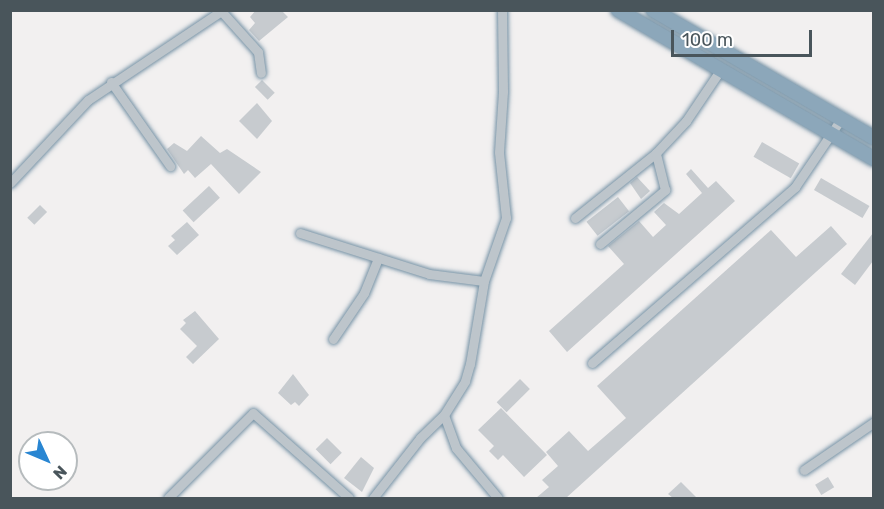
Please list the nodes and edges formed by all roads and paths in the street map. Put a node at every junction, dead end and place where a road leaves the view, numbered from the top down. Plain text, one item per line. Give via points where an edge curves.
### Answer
1 (502, 10) edge
2 (618, 10) edge
3 (653, 10) edge
4 (222, 11) edge
5 (719, 72) junction
6 (261, 73) dead end
7 (111, 82) junction
8 (841, 119) junction
9 (832, 135) junction
10 (873, 138) edge
11 (656, 153) junction
12 (873, 159) edge
13 (170, 166) dead end
14 (10, 183) edge
15 (575, 218) dead end
16 (300, 234) dead end
17 (600, 244) dead end
18 (378, 258) junction
19 (484, 281) junction
20 (333, 339) dead end
21 (592, 363) dead end
22 (444, 415) junction
23 (873, 422) edge
24 (804, 470) dead end
25 (168, 498) edge
26 (349, 498) edge
27 (374, 498) edge
28 (498, 498) edge

1 - 19 street via 499,152 506,219
2 - 5 highway
3 - 8 highway
4 - 6 street via 258,52
4 - 7 street
5 - 9 highway
5 - 11 street via 686,120
7 - 13 street
7 - 14 street via 73,115
8 - 9 street
8 - 10 highway
9 - 12 highway
9 - 21 street via 795,187
11 - 15 street
11 - 17 street via 665,190
16 - 18 street
18 - 19 street via 429,274
18 - 20 street via 364,293
19 - 22 street via 465,381
22 - 27 street via 420,438
22 - 28 street via 456,448
23 - 24 street
25 - 26 street via 254,413

